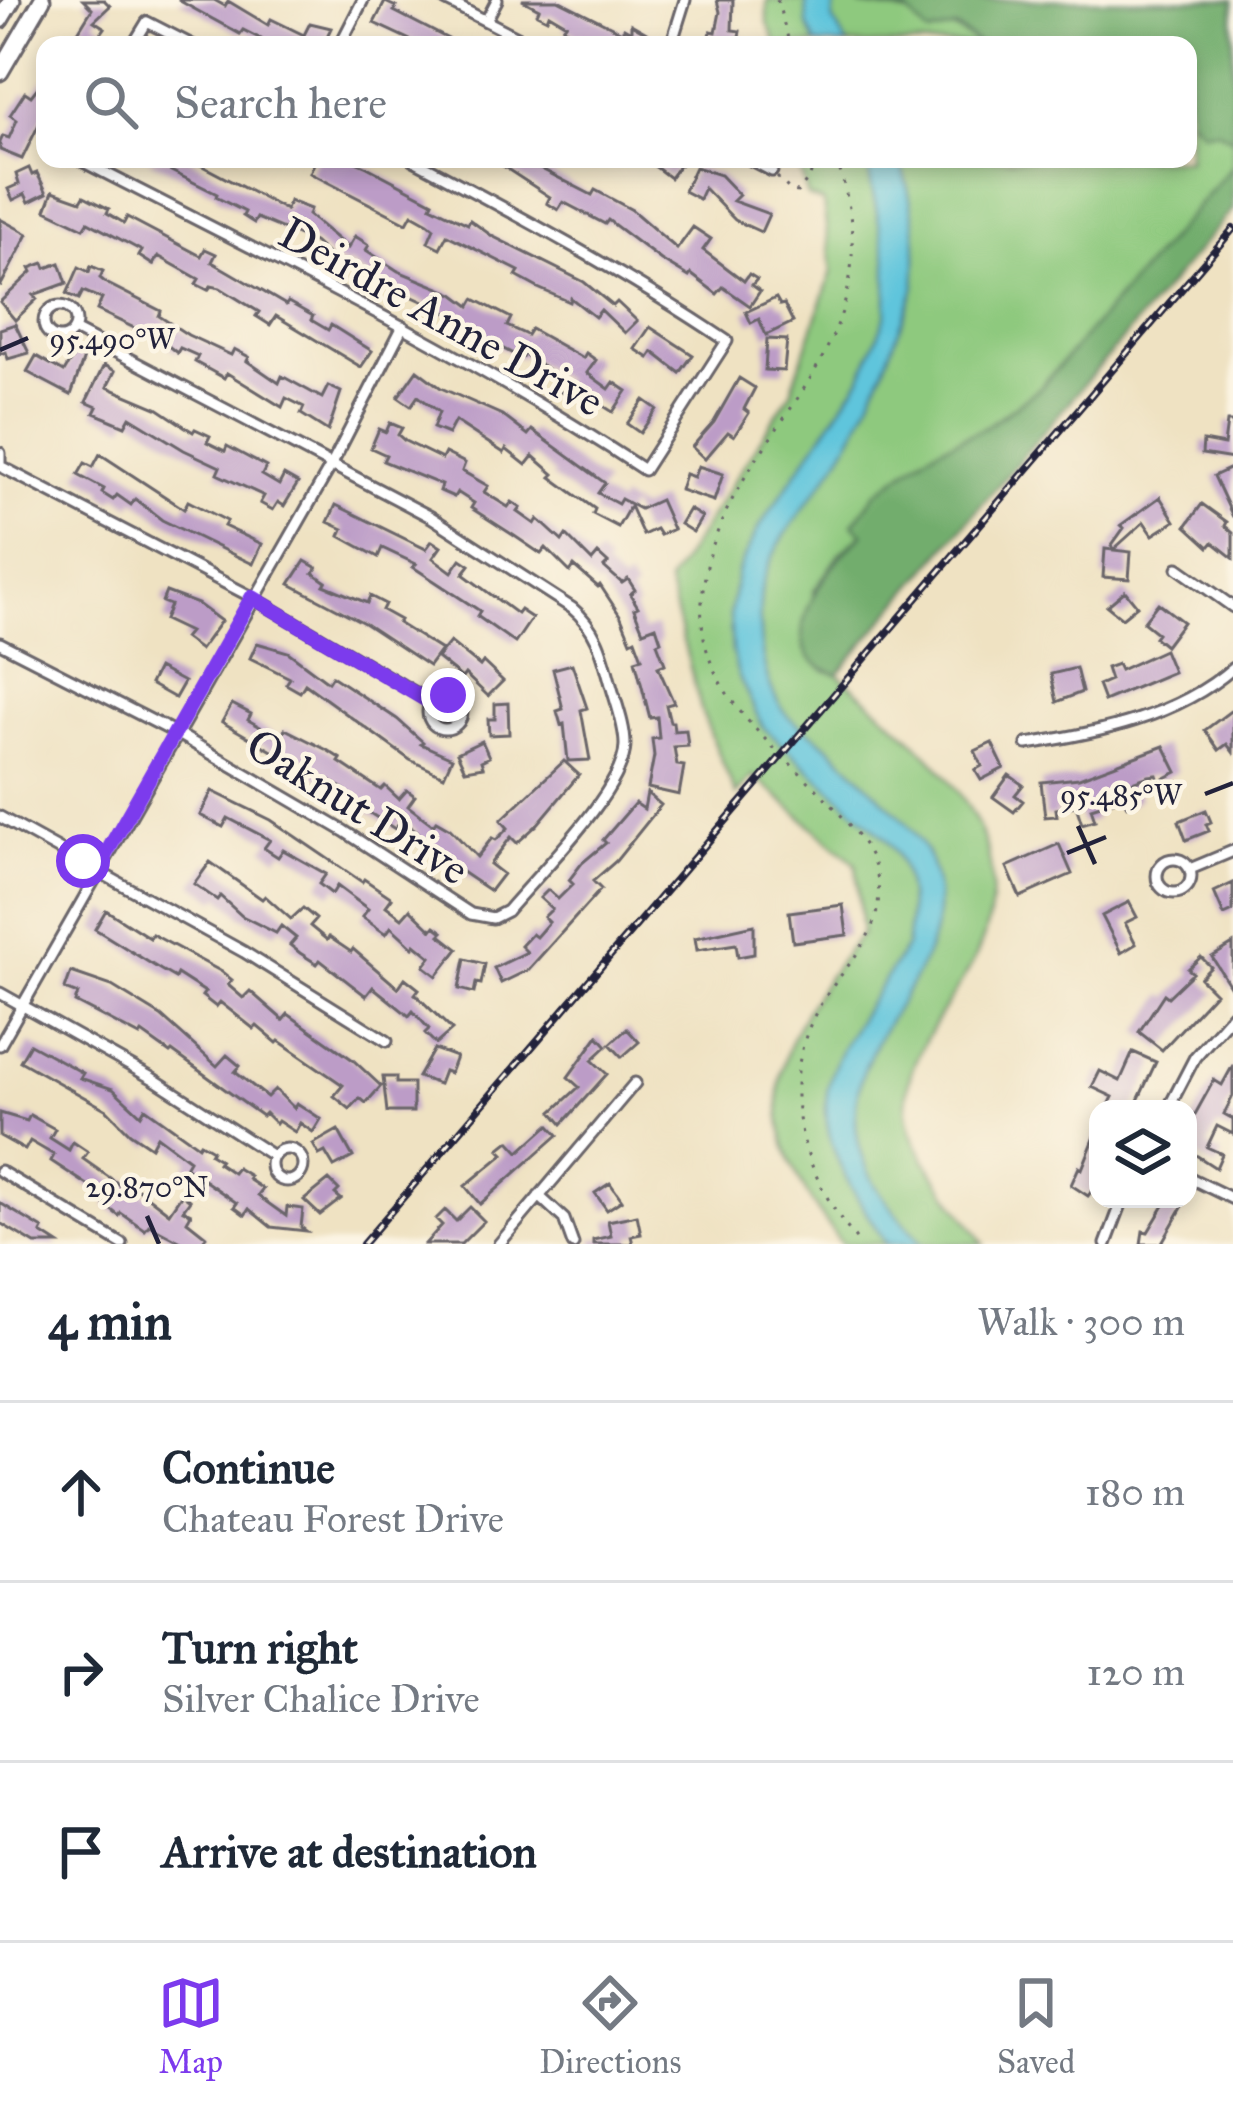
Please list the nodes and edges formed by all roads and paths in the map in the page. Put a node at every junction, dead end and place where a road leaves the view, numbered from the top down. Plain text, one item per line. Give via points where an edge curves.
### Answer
1 (12, 0) edge
2 (41, 0) edge
3 (362, 0) edge
4 (445, 0) edge
5 (497, 0) edge
6 (686, 0) edge
7 (777, 0) edge
8 (0, 20) edge
9 (486, 20) junction
10 (138, 36) edge
11 (174, 36) edge
12 (344, 36) edge
13 (516, 36) edge
14 (674, 36) edge
15 (787, 36) edge
16 (0, 72) edge
17 (96, 168) edge
18 (429, 168) edge
19 (766, 168) edge
20 (812, 168) edge
21 (838, 168) edge
22 (772, 171) joint
23 (403, 326) junction
24 (74, 330) dead end
25 (0, 453) edge
26 (332, 464) junction
27 (0, 466) edge
28 (1178, 568) dead end
29 (252, 597) junction
30 (1233, 607) edge
31 (0, 643) edge
32 (1233, 668) edge
33 (431, 703) dead end
34 (176, 733) junction
35 (1027, 744) dead end
36 (0, 817) edge
37 (1233, 851) edge
38 (98, 868) junction
39 (1190, 869) dead end
40 (0, 993) edge
41 (22, 1005) junction
42 (1233, 1014) edge
43 (388, 1041) dead end
44 (0, 1045) edge
45 (635, 1083) dead end
46 (1173, 1100) edge
47 (273, 1156) dead end
48 (0, 1171) edge
49 (1197, 1181) edge
50 (539, 1196) junction
51 (1233, 1199) edge
52 (1120, 1208) edge
53 (122, 1244) edge
54 (499, 1244) edge
55 (573, 1244) edge
56 (860, 1244) edge
57 (1106, 1244) edge

1 - 8 main road
2 - 16 main road
3 - 12 street
4 - 9 street
5 - 9 street
6 - 14 street
7 - 15 path
9 - 13 street
10 - 11 street via 147,22
17 - 23 street, Deirdre Anne Drive
18 - 23 street, Deirdre Anne Drive via 727,341 644,470
19 - 22 street
20 - 22 path via 797,192
21 - 56 path via 851,228 843,309 820,365 718,534 701,619 720,683 761,740 853,830 878,876 875,924 820,1004 798,1089 809,1164
23 - 26 street
24 - 26 street
25 - 27 street
26 - 29 street
26 - 34 street, Oaknut Drive via 458,533 589,622 625,740 621,766 598,804 493,918 471,914
27 - 29 street
28 - 30 street
29 - 33 street
29 - 34 street
31 - 34 street, Oaknut Drive
32 - 35 street via 1195,694 1102,732
34 - 38 street
36 - 38 street
37 - 39 street
38 - 41 street
38 - 43 street
40 - 41 street
41 - 44 street
41 - 47 street
42 - 46 street via 1195,1057
45 - 50 street
48 - 53 street
49 - 51 street
50 - 54 street
50 - 55 street via 564,1220
52 - 57 street

